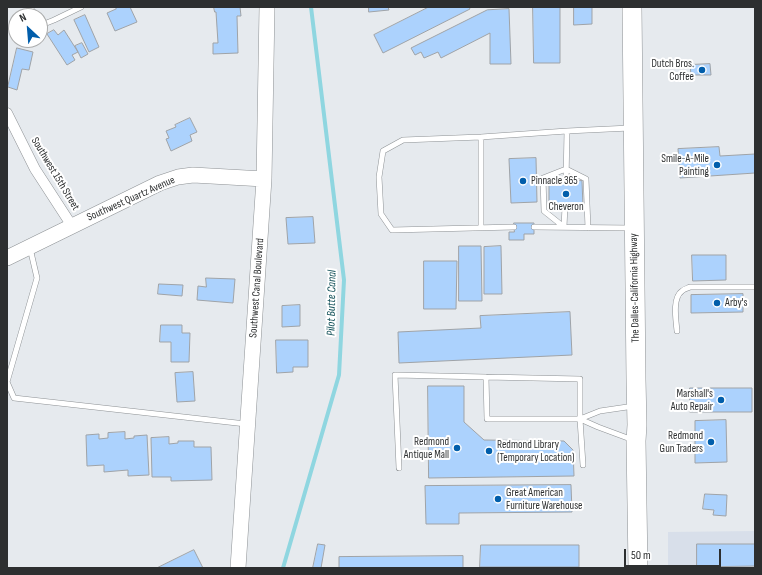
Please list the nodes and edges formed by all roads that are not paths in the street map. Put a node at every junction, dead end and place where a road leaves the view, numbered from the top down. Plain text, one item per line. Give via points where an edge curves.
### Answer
1 (81, 7) edge
2 (267, 7) edge
3 (632, 7) edge
4 (48, 22) edge
5 (7, 113) edge
6 (633, 128) junction
7 (567, 130) junction
8 (481, 137) junction
9 (566, 169) junction
10 (264, 179) junction
11 (566, 181) dead end
12 (565, 206) dead end
13 (72, 226) junction
14 (514, 227) dead end
15 (534, 227) dead end
16 (564, 227) junction
17 (481, 228) junction
18 (588, 228) junction
19 (634, 228) junction
20 (30, 247) junction
21 (7, 258) edge
22 (755, 287) edge
23 (677, 331) dead end
24 (486, 377) junction
25 (637, 406) junction
26 (580, 418) junction
27 (248, 424) junction
28 (636, 441) junction
29 (583, 465) dead end
30 (399, 468) dead end
31 (238, 568) edge
32 (638, 568) edge

1 - 4 lane
2 - 10 main road, Southwest Canal Boulevard
3 - 6 highway, The Dalles-California Highway
5 - 13 street, Southwest 15th Street via 35,169
6 - 7 lane
6 - 19 highway, The Dalles-California Highway
7 - 8 lane
7 - 9 lane
8 - 17 lane
8 - 17 lane via 403,140 383,151 379,177 381,214 392,230
9 - 11 lane
9 - 16 lane via 543,178 544,211
9 - 18 lane via 586,179
10 - 13 main road, Southwest Quartz Avenue via 178,177 160,183
10 - 27 main road, Southwest Canal Boulevard
12 - 16 lane
13 - 20 main road, Southwest Quartz Avenue
14 - 17 lane
15 - 16 lane
16 - 18 lane
18 - 19 lane
19 - 25 highway, The Dalles-California Highway
20 - 21 main road, Southwest Quartz Avenue
20 - 27 lane via 37,278 7,382 14,398
22 - 23 lane via 690,287 682,290 676,301
24 - 26 lane via 580,379
24 - 26 lane via 487,419
24 - 30 lane via 396,375
25 - 26 lane via 600,411
25 - 28 highway, The Dalles-California Highway
26 - 28 lane
26 - 29 lane
27 - 31 main road, Southwest Canal Boulevard
28 - 32 highway, The Dalles-California Highway

